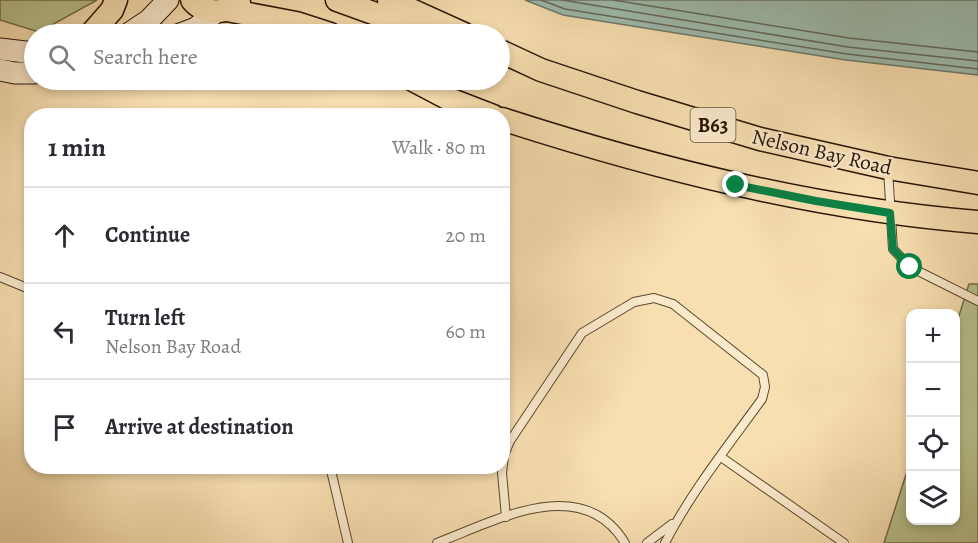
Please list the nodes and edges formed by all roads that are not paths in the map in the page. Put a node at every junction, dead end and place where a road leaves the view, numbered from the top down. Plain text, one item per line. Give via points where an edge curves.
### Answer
1 (116, 0) edge
2 (168, 0) edge
3 (192, 0) edge
4 (337, 0) edge
5 (388, 0) edge
6 (228, 7) edge
7 (100, 24) edge
8 (143, 24) edge
9 (202, 24) edge
10 (299, 24) edge
11 (403, 24) edge
12 (442, 24) edge
13 (0, 49) edge
14 (24, 52) edge
15 (510, 56) edge
16 (510, 62) edge
17 (0, 70) edge
18 (541, 70) junction
19 (24, 73) edge
20 (432, 90) edge
21 (472, 108) edge
22 (510, 121) edge
23 (888, 168) junction
24 (978, 183) edge
25 (890, 213) junction
26 (978, 222) edge
27 (0, 277) edge
28 (24, 287) edge
29 (978, 300) edge
30 (510, 441) edge
31 (721, 457) junction
32 (332, 474) edge
33 (502, 474) edge
34 (506, 517) junction
35 (676, 522) junction
36 (348, 543) edge
37 (437, 543) edge
38 (625, 543) edge
39 (647, 543) edge
40 (665, 543) edge
41 (844, 543) edge

1 - 7 main road
2 - 8 main road
3 - 6 main road via 205,10
4 - 11 main road
5 - 12 main road
6 - 9 main road
6 - 10 main road
13 - 14 main road
15 - 18 main road, Nelson Bay Road / B63
16 - 18 main road
17 - 19 main road
18 - 23 main road, Nelson Bay Road / B63 via 760,139
20 - 21 main road
22 - 25 main road, B63 via 736,185
23 - 24 main road, Nelson Bay Road / B63
23 - 25 lane
25 - 26 main road, B63
25 - 29 lane via 893,249 901,260 929,278
27 - 28 lane
30 - 31 lane via 582,333 634,302 654,298 673,304 763,375 762,399
31 - 35 lane
31 - 41 lane
32 - 36 lane
33 - 34 lane
34 - 37 lane
34 - 38 lane via 545,506 574,507 598,513 616,528
35 - 39 lane
35 - 40 lane

